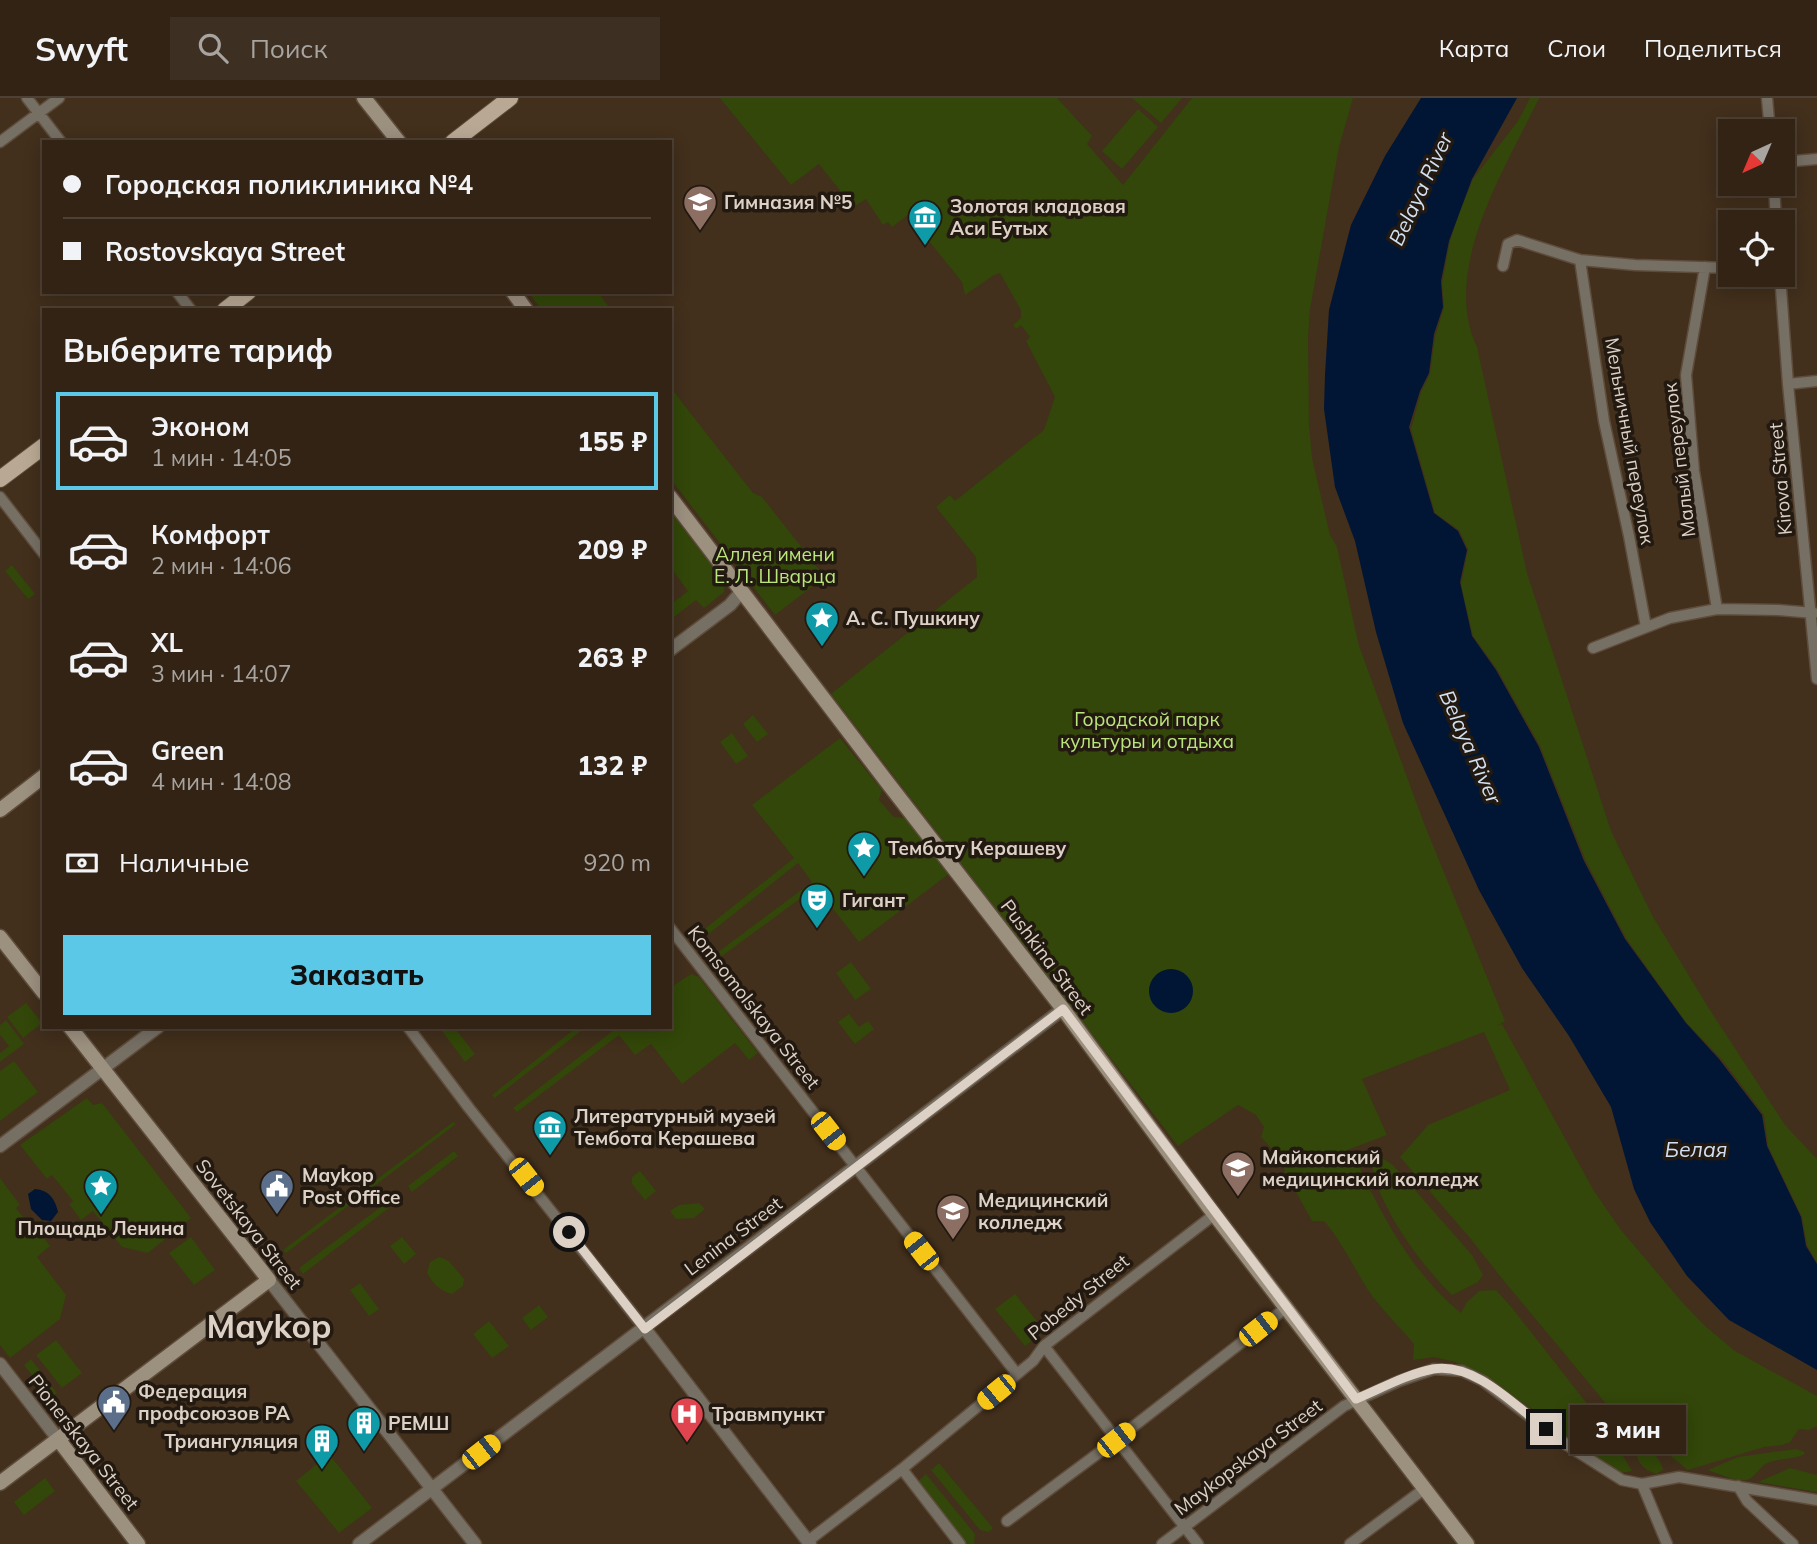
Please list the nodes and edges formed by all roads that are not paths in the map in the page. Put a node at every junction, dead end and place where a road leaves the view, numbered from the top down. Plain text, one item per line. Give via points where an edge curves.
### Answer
1 (27, 98) edge
2 (59, 98) edge
3 (364, 98) edge
4 (510, 98) edge
5 (1767, 98) edge
6 (39, 113) junction
7 (1769, 119) edge
8 (59, 140) edge
9 (397, 140) edge
10 (456, 140) edge
11 (0, 142) edge
12 (1817, 159) edge
13 (1796, 161) edge
14 (1580, 260) junction
15 (1503, 266) dead end
16 (1704, 267) junction
17 (1718, 268) edge
18 (1781, 287) edge
19 (179, 294) edge
20 (245, 294) edge
21 (189, 308) edge
22 (228, 308) edge
23 (1817, 381) edge
24 (1788, 384) junction
25 (42, 448) edge
26 (0, 479) edge
27 (0, 497) edge
28 (672, 500) edge
29 (42, 551) edge
30 (743, 591) junction
31 (1717, 609) junction
32 (1813, 613) edge
33 (1646, 627) junction
34 (672, 648) edge
35 (1593, 648) dead end
36 (1817, 679) edge
37 (42, 778) edge
38 (0, 810) edge
39 (672, 931) edge
40 (0, 937) edge
41 (42, 990) edge
42 (1063, 1009) junction
43 (72, 1029) edge
44 (155, 1029) edge
45 (410, 1029) edge
46 (102, 1069) junction
47 (0, 1146) edge
48 (856, 1167) junction
49 (1215, 1214) junction
50 (269, 1280) junction
51 (1287, 1307) junction
52 (645, 1329) junction
53 (1044, 1346) junction
54 (0, 1364) edge
55 (1017, 1374) junction
56 (1356, 1399) junction
57 (58, 1440) junction
58 (1116, 1440) junction
59 (902, 1469) junction
60 (0, 1483) edge
61 (1642, 1484) junction
62 (1738, 1486) junction
63 (432, 1489) junction
64 (1424, 1489) junction
65 (1817, 1500) edge
66 (1007, 1521) dead end
67 (1185, 1527) junction
68 (807, 1543) edge
69 (138, 1544) edge
70 (359, 1544) edge
71 (475, 1544) edge
72 (960, 1544) edge
73 (1162, 1544) edge
74 (1198, 1544) edge
75 (1350, 1544) edge
76 (1467, 1544) edge
77 (1667, 1544) edge
78 (1793, 1544) edge

1 - 6 street
2 - 6 street
3 - 9 main road
4 - 10 main road
5 - 7 street
6 - 8 street
6 - 11 street
12 - 13 street
14 - 15 street via 1515,240 1507,246
14 - 16 street
14 - 33 street, Мельничный переулок via 1604,421
16 - 17 street
16 - 31 street, Малый переулок via 1686,375 1694,471
18 - 24 street, Kirova Street
19 - 21 street
20 - 22 main road
23 - 24 street
24 - 32 street, Kirova Street
25 - 26 main road
27 - 29 street
28 - 30 main road, Pushkina Street
30 - 34 street
30 - 42 main road, Pushkina Street via 895,801
31 - 32 street
31 - 33 street
32 - 36 street, Kirova Street
33 - 35 street
37 - 38 main road
39 - 48 street, Komsomolskaya Street
40 - 41 main road
42 - 48 street, Lenina Street
42 - 49 main road, Pushkina Street
43 - 46 main road, Sovetskaya Street
44 - 46 street
45 - 52 street
46 - 47 street
46 - 50 main road, Sovetskaya Street
48 - 52 street, Lenina Street
48 - 55 street, Komsomolskaya Street
49 - 51 main road, Pushkina Street
49 - 53 street, Pobedy Street
50 - 57 main road
50 - 63 street, Sovetskaya Street
51 - 56 main road, Pushkina Street
51 - 58 street
52 - 63 street, Lenina Street
52 - 68 street
53 - 55 street, Pobedy Street
53 - 58 street
54 - 57 street, Pionerskaya Street
55 - 59 street, Pobedy Street
56 - 61 street, Maykopskaya Street via 1434,1369 1462,1371 1483,1381 1622,1480
56 - 64 main road, Pushkina Street
56 - 67 street, Maykopskaya Street
57 - 60 main road
57 - 69 main road, Pionerskaya Street
58 - 66 street
58 - 67 street
59 - 68 street, Pobedy Street
59 - 72 street
61 - 62 street via 1679,1477
61 - 77 street
62 - 65 street
62 - 78 street via 1747,1501
63 - 70 street, Lenina Street
63 - 71 street, Sovetskaya Street
64 - 75 street
64 - 76 main road, Pushkina Street
67 - 73 street, Maykopskaya Street
67 - 74 street

